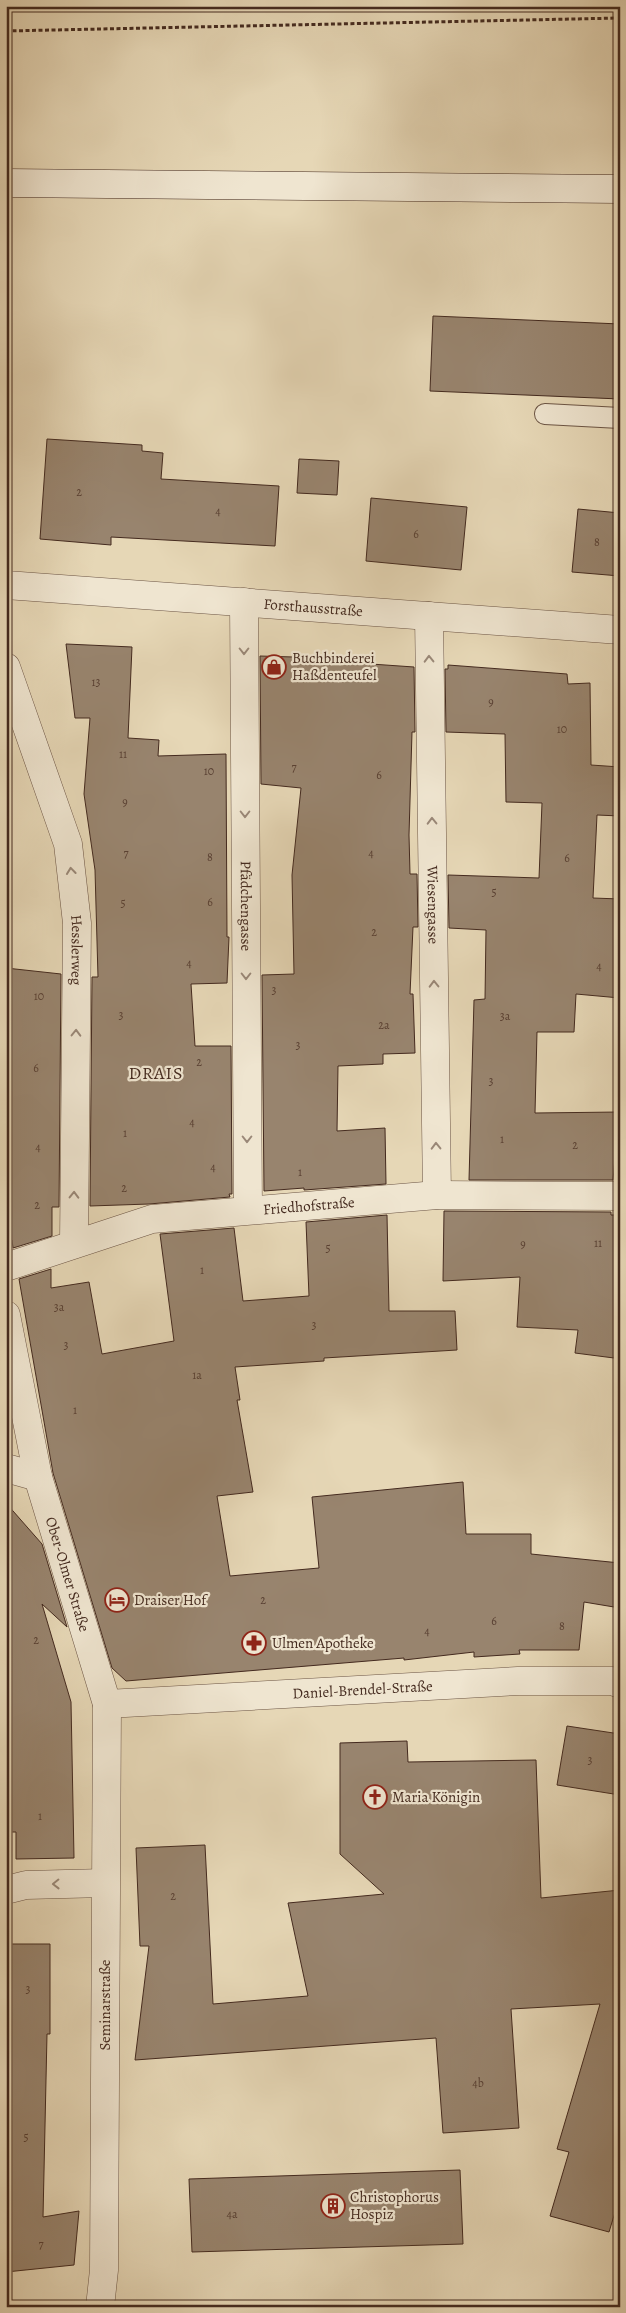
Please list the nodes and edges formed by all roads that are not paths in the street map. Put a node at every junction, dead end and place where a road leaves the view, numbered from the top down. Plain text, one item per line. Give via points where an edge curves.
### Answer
1 (6, 183) edge
2 (620, 189) edge
3 (545, 414) dead end
4 (620, 418) edge
5 (6, 585) edge
6 (244, 602) junction
7 (429, 616) junction
8 (620, 630) edge
9 (6, 667) edge
10 (437, 1195) junction
11 (620, 1196) edge
12 (248, 1210) junction
13 (74, 1244) junction
14 (6, 1267) edge
15 (6, 1315) edge
16 (6, 1468) edge
17 (38, 1477) junction
18 (620, 1684) edge
19 (107, 1704) junction
20 (105, 1883) junction
21 (6, 1890) edge
22 (100, 2307) edge

1 - 2 street
3 - 4 lane
5 - 6 street, Forsthausstraße
6 - 7 street, Forsthausstraße
6 -> 12 street, Pfädchengasse
7 - 8 street, Forsthausstraße
10 -> 7 street, Wiesengasse
13 -> 9 street, Hesslerweg via 77,923 68,844
10 - 11 street, Friedhofstraße
10 - 12 street, Friedhofstraße
12 - 13 street, Friedhofstraße via 152,1219
13 - 14 street, Friedhofstraße
15 - 17 street, Ober-Olmer Straße
16 - 17 street
17 - 19 street, Ober-Olmer Straße
18 - 19 street, Daniel-Brendel-Straße via 518,1681
19 - 20 street, Seminarstraße
20 -> 21 street via 26,1885
20 - 22 street, Seminarstraße via 104,2270

